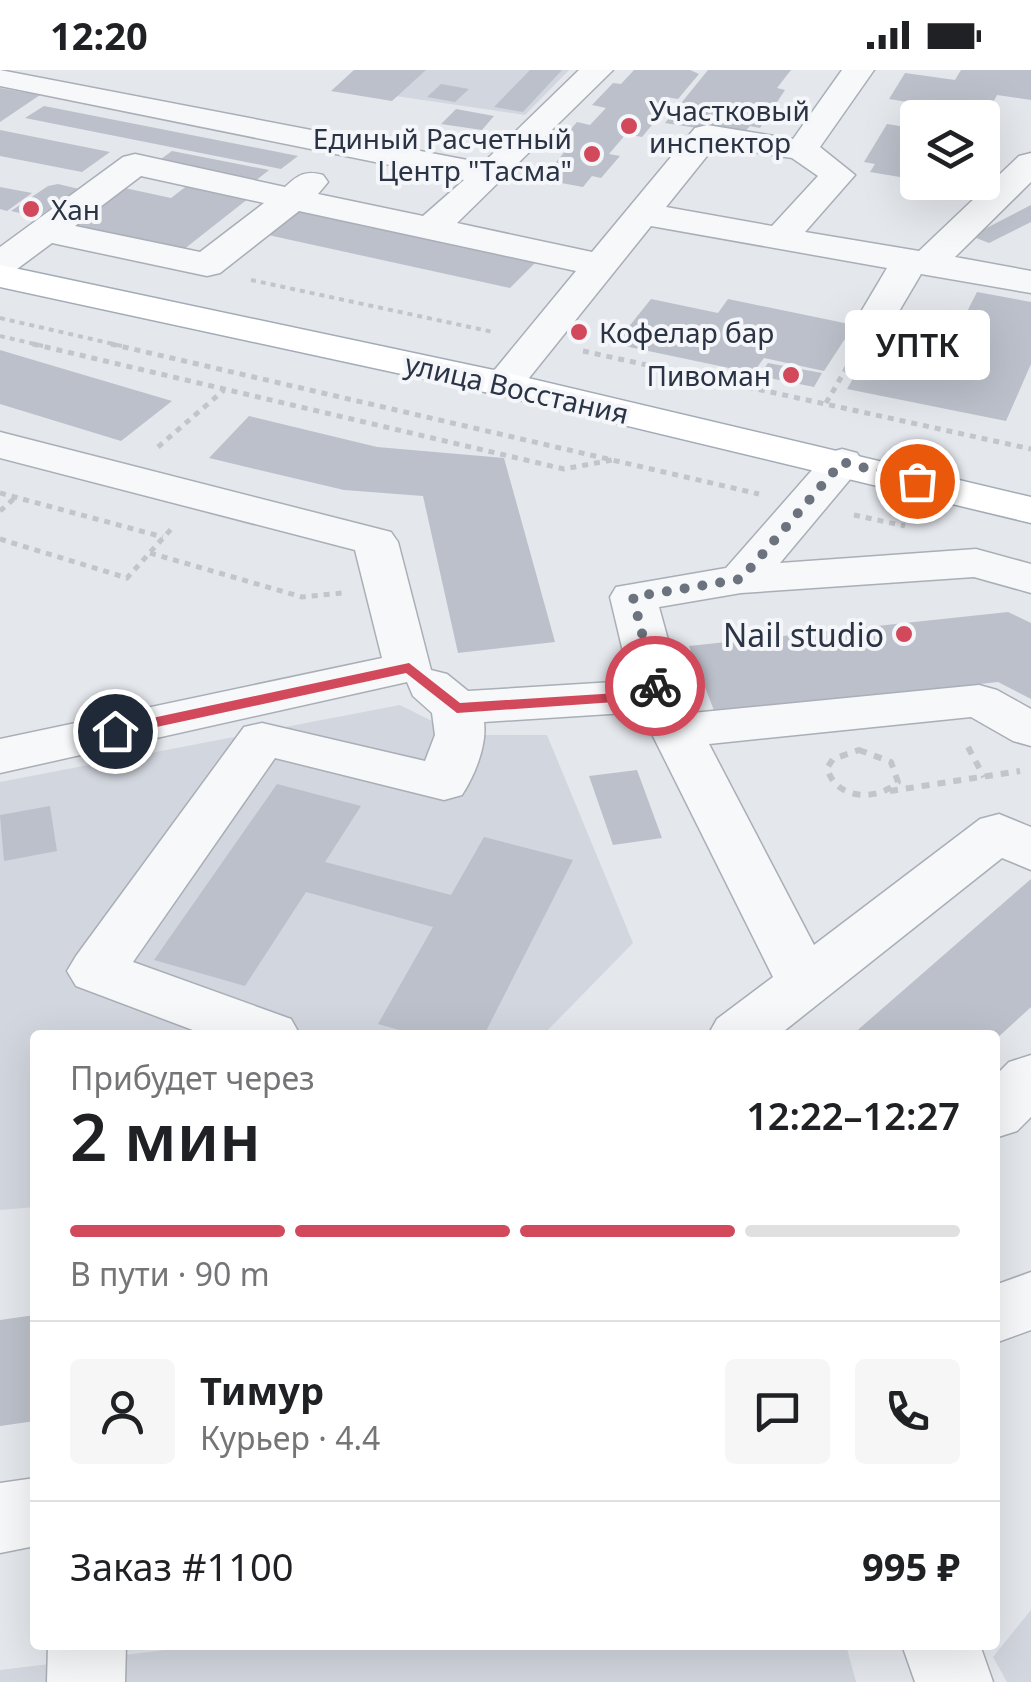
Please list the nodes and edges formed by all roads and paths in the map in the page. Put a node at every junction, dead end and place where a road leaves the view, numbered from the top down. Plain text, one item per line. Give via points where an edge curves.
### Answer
1 (597, 70) edge
2 (858, 70) edge
3 (0, 77) edge
4 (802, 150) junction
5 (1031, 163) edge
6 (490, 176) junction
7 (305, 187) junction
8 (643, 214) junction
9 (429, 230) junction
10 (46, 231) junction
11 (780, 238) junction
12 (918, 263) junction
13 (0, 264) edge
14 (600, 265) junction
15 (0, 276) edge
16 (1031, 282) edge
17 (0, 318) edge
18 (871, 327) joint
19 (0, 336) edge
20 (503, 384) junction
21 (225, 389) junction
22 (826, 404) dead end
23 (0, 445) edge
24 (148, 455) dead end
25 (615, 460) junction
26 (842, 462) junction
27 (0, 493) edge
28 (200, 497) junction
29 (808, 505) junction
30 (1031, 510) edge
31 (907, 526) dead end
32 (163, 538) junction
33 (0, 540) edge
34 (150, 553) junction
35 (741, 579) junction
36 (1031, 579) edge
37 (388, 589) junction
38 (409, 668) junction
39 (457, 708) junction
40 (667, 713) junction
41 (1031, 730) edge
42 (0, 756) edge
43 (1031, 770) edge
44 (890, 791) junction
45 (1031, 851) edge
46 (804, 983) junction
47 (256, 1030) edge
48 (744, 1030) edge
49 (1031, 1079) edge
50 (1000, 1109) edge
51 (1031, 1301) edge
52 (1000, 1312) edge
53 (30, 1513) edge
54 (0, 1518) edge
55 (88, 1650) edge
56 (943, 1650) edge
57 (86, 1682) edge
58 (954, 1682) edge

1 - 6 lane
2 - 4 lane
3 - 6 lane
4 - 8 lane via 707,135
4 - 11 lane via 838,175
5 - 12 lane
6 - 9 lane
7 - 9 lane
7 - 10 lane via 136,164
7 - 10 lane via 208,266
8 - 11 lane
8 - 14 lane
9 - 14 lane
10 - 13 lane
11 - 12 lane
12 - 16 lane
12 - 18 lane
14 - 20 lane
15 - 20 main road, улица Восстания
17 - 25 path
18 - 22 path
19 - 21 path
20 - 26 main road, улица Восстания
21 - 24 path
21 - 25 path via 564,469
23 - 28 lane
25 - 29 path
26 - 29 lane
26 - 30 main road, улица Восстания
27 - 32 path
28 - 32 path
28 - 37 lane via 375,542
29 - 31 path
29 - 35 lane
32 - 34 path
33 - 34 path via 127,578
34 - 37 path via 302,597
35 - 36 lane via 976,563
35 - 40 lane via 633,597
37 - 38 lane
38 - 39 lane
38 - 42 lane
39 - 40 lane
39 - 47 lane via 460,734 444,783 262,740 96,971
40 - 41 lane via 978,701
40 - 46 lane
43 - 44 path
44 - 44 path via 898,771 876,753 843,752 827,768 838,788 851,794
45 - 46 lane via 1000,832
46 - 48 lane
49 - 50 lane
51 - 52 lane
53 - 54 lane
55 - 57 lane
56 - 58 lane

